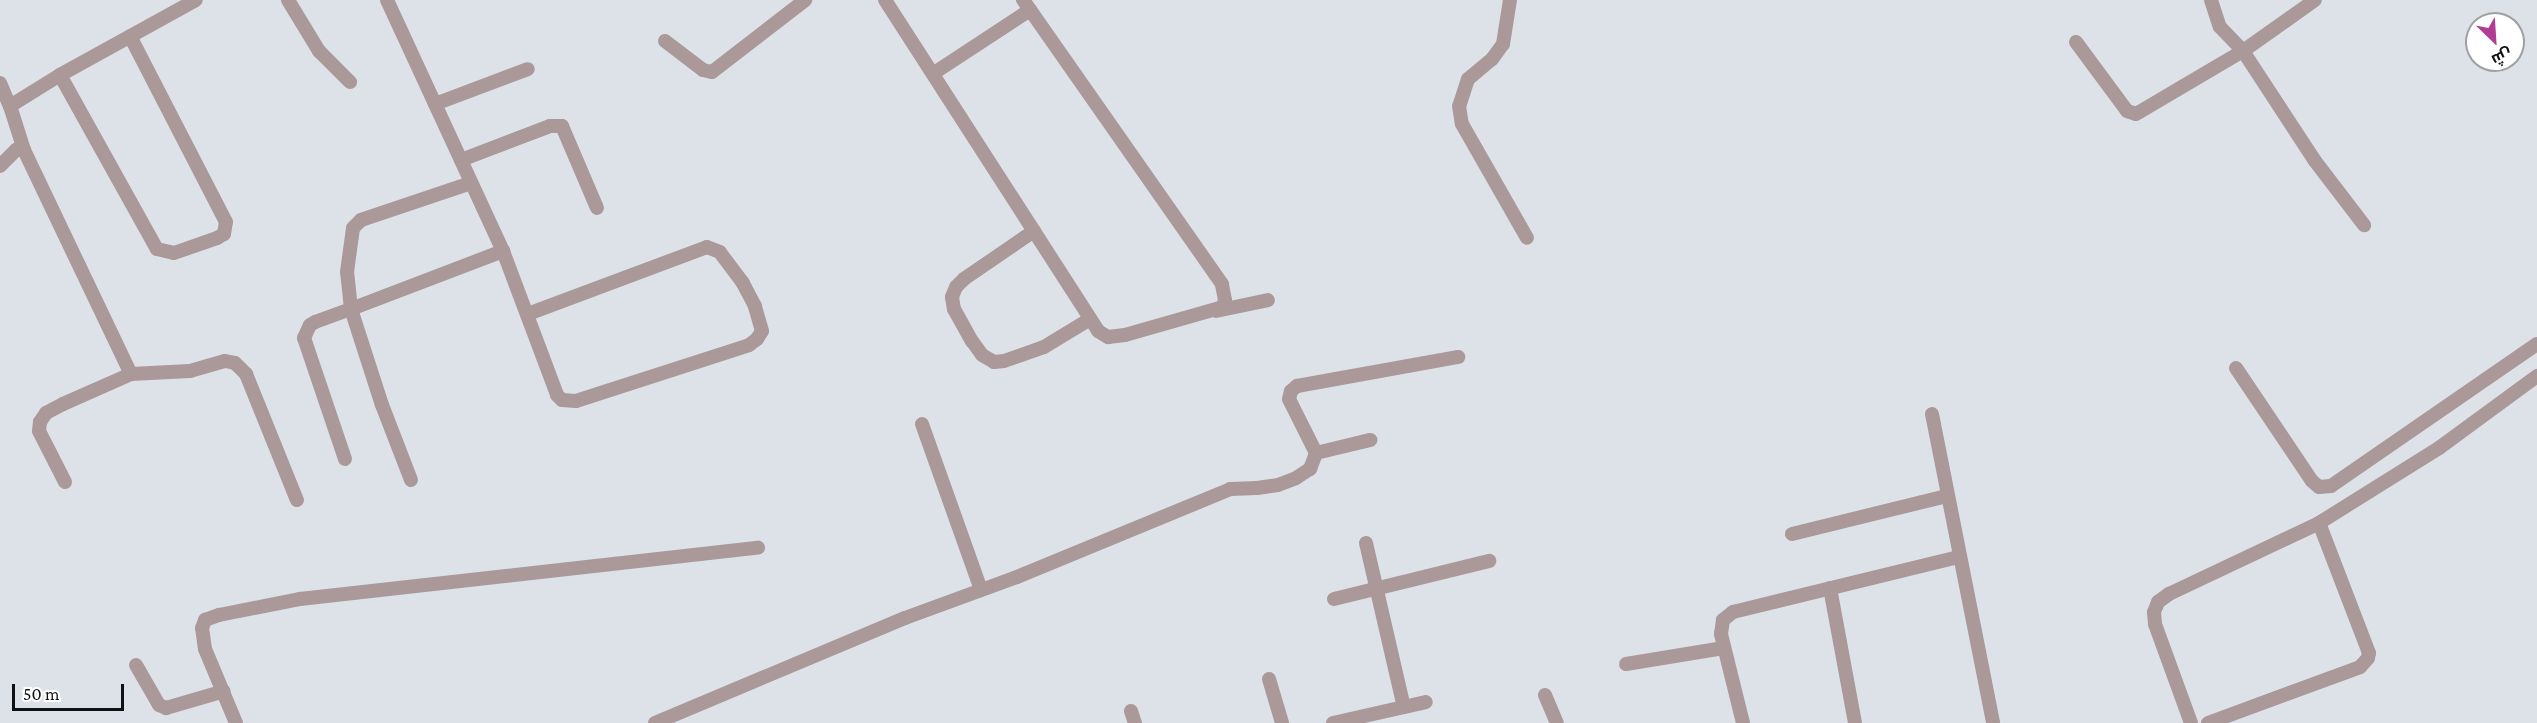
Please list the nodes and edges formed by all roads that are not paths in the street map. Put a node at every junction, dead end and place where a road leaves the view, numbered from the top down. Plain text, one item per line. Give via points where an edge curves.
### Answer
1 (196, 0) edge
2 (288, 0) edge
3 (387, 0) edge
4 (805, 0) edge
5 (885, 0) edge
6 (1510, 0) edge
7 (2211, 0) edge
8 (2315, 0) edge
9 (1026, 5) edge
10 (130, 36) junction
11 (665, 40) dead end
12 (2076, 42) dead end
13 (2243, 51) junction
14 (528, 69) dead end
15 (933, 74) junction
16 (60, 75) junction
17 (350, 82) dead end
18 (0, 85) edge
19 (435, 104) junction
20 (10, 106) junction
21 (24, 150) junction
22 (460, 160) junction
23 (0, 166) edge
24 (471, 183) junction
25 (597, 208) dead end
26 (2364, 225) dead end
27 (1034, 231) junction
28 (1527, 238) dead end
29 (503, 251) junction
30 (1268, 300) dead end
31 (351, 309) junction
32 (1216, 311) junction
33 (528, 314) junction
34 (1090, 319) junction
35 (2537, 344) edge
36 (1458, 357) dead end
37 (2236, 368) dead end
38 (131, 374) junction
39 (2537, 376) edge
40 (1932, 414) dead end
41 (922, 424) dead end
42 (1370, 440) dead end
43 (1316, 453) junction
44 (345, 459) dead end
45 (411, 480) dead end
46 (65, 482) dead end
47 (1947, 496) junction
48 (297, 500) dead end
49 (2319, 523) junction
50 (1792, 534) dead end
51 (1366, 543) dead end
52 (758, 548) dead end
53 (1959, 557) junction
54 (1489, 561) dead end
55 (1377, 587) junction
56 (1830, 588) junction
57 (981, 590) junction
58 (1334, 599) dead end
59 (1724, 648) junction
60 (136, 664) dead end
61 (1626, 664) dead end
62 (1269, 679) dead end
63 (224, 692) junction
64 (1545, 695) dead end
65 (1426, 702) dead end
66 (1404, 707) junction
67 (236, 723) edge
68 (655, 723) edge
69 (1282, 723) edge
70 (1333, 723) edge
71 (1557, 723) edge
72 (1743, 723) edge
73 (1856, 723) edge
74 (1994, 723) edge
75 (2191, 723) edge
76 (2208, 723) edge

1 - 10 street
2 - 17 street via 319,51
3 - 19 street
4 - 11 street via 712,72 703,70
5 - 15 street
6 - 28 street via 1503,44 1468,79 1459,106 1462,124
7 - 13 street via 2220,27
8 - 13 street
9 - 15 street
9 - 32 street via 1222,284 1225,300
10 - 16 street
10 - 16 street via 226,222 224,234 217,238 174,253 157,249
12 - 13 street via 2127,111 2136,114
13 - 26 street via 2315,161
14 - 19 street
15 - 27 street
16 - 20 street
18 - 20 street
19 - 22 street
20 - 21 street
21 - 23 street via 15,150
21 - 38 street
22 - 24 street
22 - 25 street via 550,126 562,126
24 - 29 street
24 - 31 street via 361,220 353,228 347,272
27 - 34 street
27 - 34 street via 956,287 952,297 954,309 982,355 994,362 1017,358 1044,347
29 - 31 street
29 - 33 street
30 - 32 street
31 - 44 street via 310,325 304,338
31 - 45 street
32 - 34 street via 1108,337
33 - 33 street via 557,395 568,402 750,345 762,331 743,283 720,252 707,247
35 - 37 street via 2331,486 2319,487
36 - 43 street via 1297,386 1289,399
38 - 46 street via 63,404 46,413 40,422 39,431
38 - 48 street via 190,371 225,361 235,363 246,374
39 - 49 street via 2439,448
40 - 47 street
41 - 57 street
42 - 43 street
43 - 57 street via 1310,469 1296,478 1268,487 1230,489
47 - 50 street
47 - 53 street
49 - 75 street via 2158,602 2155,624
49 - 76 street via 2368,658 2360,667
51 - 55 street
52 - 63 street via 300,599 219,615 205,620 202,628 205,650
53 - 56 street
53 - 74 street
54 - 55 street
55 - 58 street
55 - 66 street
56 - 59 street via 1733,612 1723,620
56 - 73 street
57 - 68 street
59 - 61 street
59 - 72 street
60 - 63 street via 159,705 166,708
62 - 69 street
63 - 67 street
64 - 71 street
65 - 66 street
66 - 70 street

